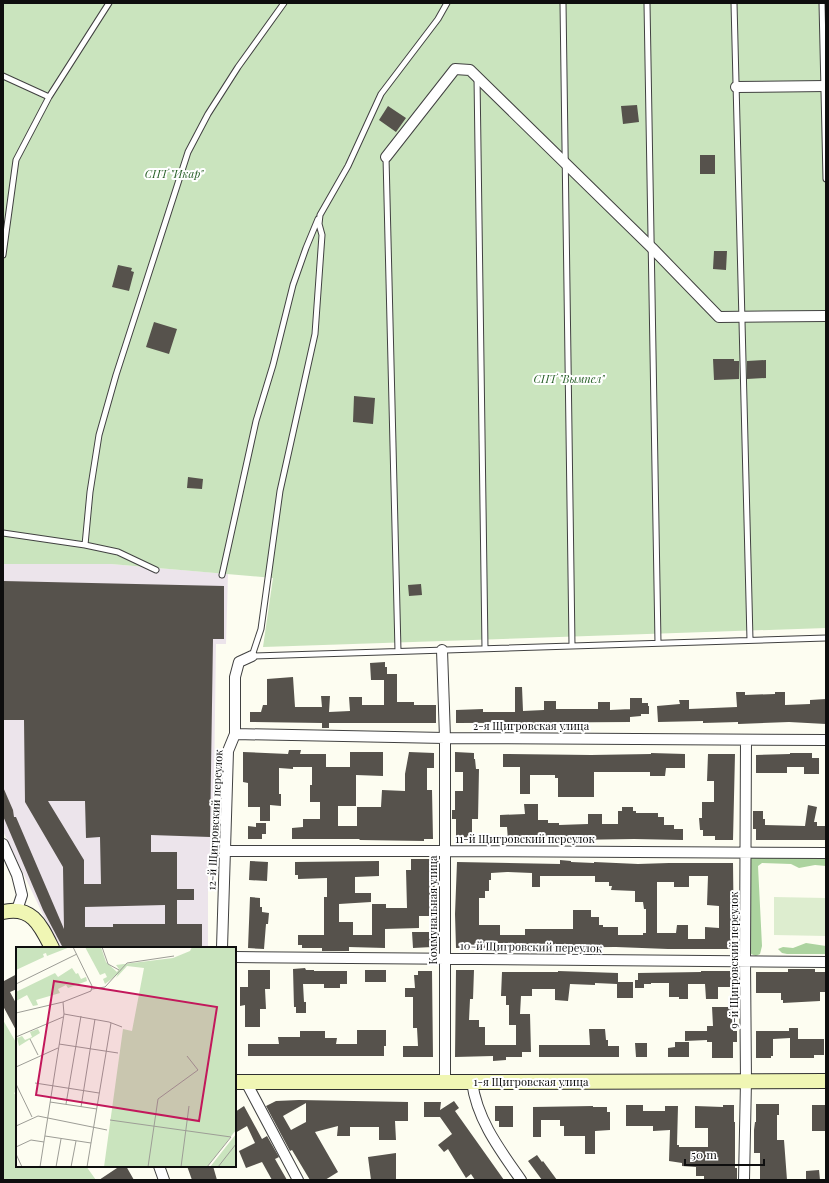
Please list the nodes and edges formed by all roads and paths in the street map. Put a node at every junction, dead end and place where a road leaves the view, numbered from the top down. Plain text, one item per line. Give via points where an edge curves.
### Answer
1 (109, 3) edge
2 (284, 3) edge
3 (447, 3) edge
4 (563, 3) edge
5 (648, 3) edge
6 (734, 3) edge
7 (822, 3) edge
8 (3, 76) edge
9 (477, 77) junction
10 (825, 86) edge
11 (736, 87) junction
12 (49, 97) junction
13 (386, 157) joint
14 (565, 164) junction
15 (826, 179) edge
16 (320, 214) junction
17 (652, 248) junction
18 (3, 256) edge
19 (826, 316) edge
20 (742, 317) junction
21 (3, 533) edge
22 (85, 545) junction
23 (156, 570) dead end
24 (222, 575) dead end
25 (826, 638) edge
26 (750, 640) junction
27 (658, 643) junction
28 (572, 645) junction
29 (485, 648) junction
30 (442, 650) junction
31 (398, 651) junction
32 (252, 656) junction
33 (235, 734) junction
34 (445, 738) junction
35 (746, 740) junction
36 (826, 740) edge
37 (3, 844) edge
38 (445, 851) junction
39 (224, 852) junction
40 (746, 852) junction
41 (826, 853) edge
42 (17, 910) junction
43 (3, 912) edge
44 (51, 947) edge
45 (222, 947) edge
46 (236, 957) edge
47 (445, 959) junction
48 (745, 962) junction
49 (826, 962) edge
50 (746, 1081) junction
51 (826, 1081) edge
52 (240, 1082) edge
53 (445, 1082) junction
54 (472, 1082) junction
55 (159, 1167) edge
56 (164, 1180) edge
57 (298, 1180) edge
58 (521, 1180) edge
59 (744, 1180) edge

1 - 12 lane
2 - 22 lane via 238,67 208,114 188,152 116,375 100,435 90,492
3 - 16 lane via 438,19 381,94 348,166
4 - 14 lane
5 - 17 lane
6 - 11 lane
7 - 10 lane
8 - 12 lane
9 - 13 street via 470,70 455,70
9 - 14 street
9 - 29 lane
10 - 11 street
10 - 15 lane
11 - 20 lane
12 - 18 lane via 16,160
13 - 31 lane
14 - 17 street
14 - 28 lane
16 - 24 lane via 293,285 274,365 256,421
16 - 32 lane via 322,235 315,334 280,491 261,630
17 - 20 street via 719,317
17 - 27 lane
19 - 20 street
20 - 26 lane
21 - 22 lane
22 - 23 lane via 118,552
25 - 26 lane
26 - 27 lane
27 - 28 lane
28 - 29 lane
29 - 30 lane
30 - 31 lane
30 - 34 street, Коммунальная улица
31 - 32 lane
32 - 33 street, 12-й Щигровский переулок via 239,662 235,677
33 - 34 street, 2-я Щигровская улица
33 - 39 street, 12-й Щигровский переулок via 228,750
34 - 35 street, 2-я Щигровская улица
34 - 38 street, Коммунальная улица
35 - 36 street, 2-я Щигровская улица
35 - 40 street, 9-й Щигровский переулок
37 - 42 street via 22,895
38 - 39 street, 11-й Щигровский переулок
38 - 40 street, 11-й Щигровский переулок
38 - 47 street, Коммунальная улица
39 - 45 street, 12-й Щигровский переулок
40 - 41 street, 11-й Щигровский переулок
40 - 48 street, 9-й Щигровский переулок
42 - 43 street
42 - 44 street via 36,921
46 - 47 street, 10-й Щигровский переулок
47 - 48 street, 10-й Щигровский переулок
47 - 53 street, Коммунальная улица
48 - 49 street, 10-й Щигровский переулок
48 - 50 street, 9-й Щигровский переулок
50 - 51 street, 1-я Щигровская улица
50 - 54 street, 1-я Щигровская улица
50 - 59 street, 9-й Щигровский переулок
52 - 53 street, 1-я Щигровская улица
52 - 57 street
53 - 54 street, 1-я Щигровская улица
54 - 58 street via 473,1094 486,1127
55 - 56 street

